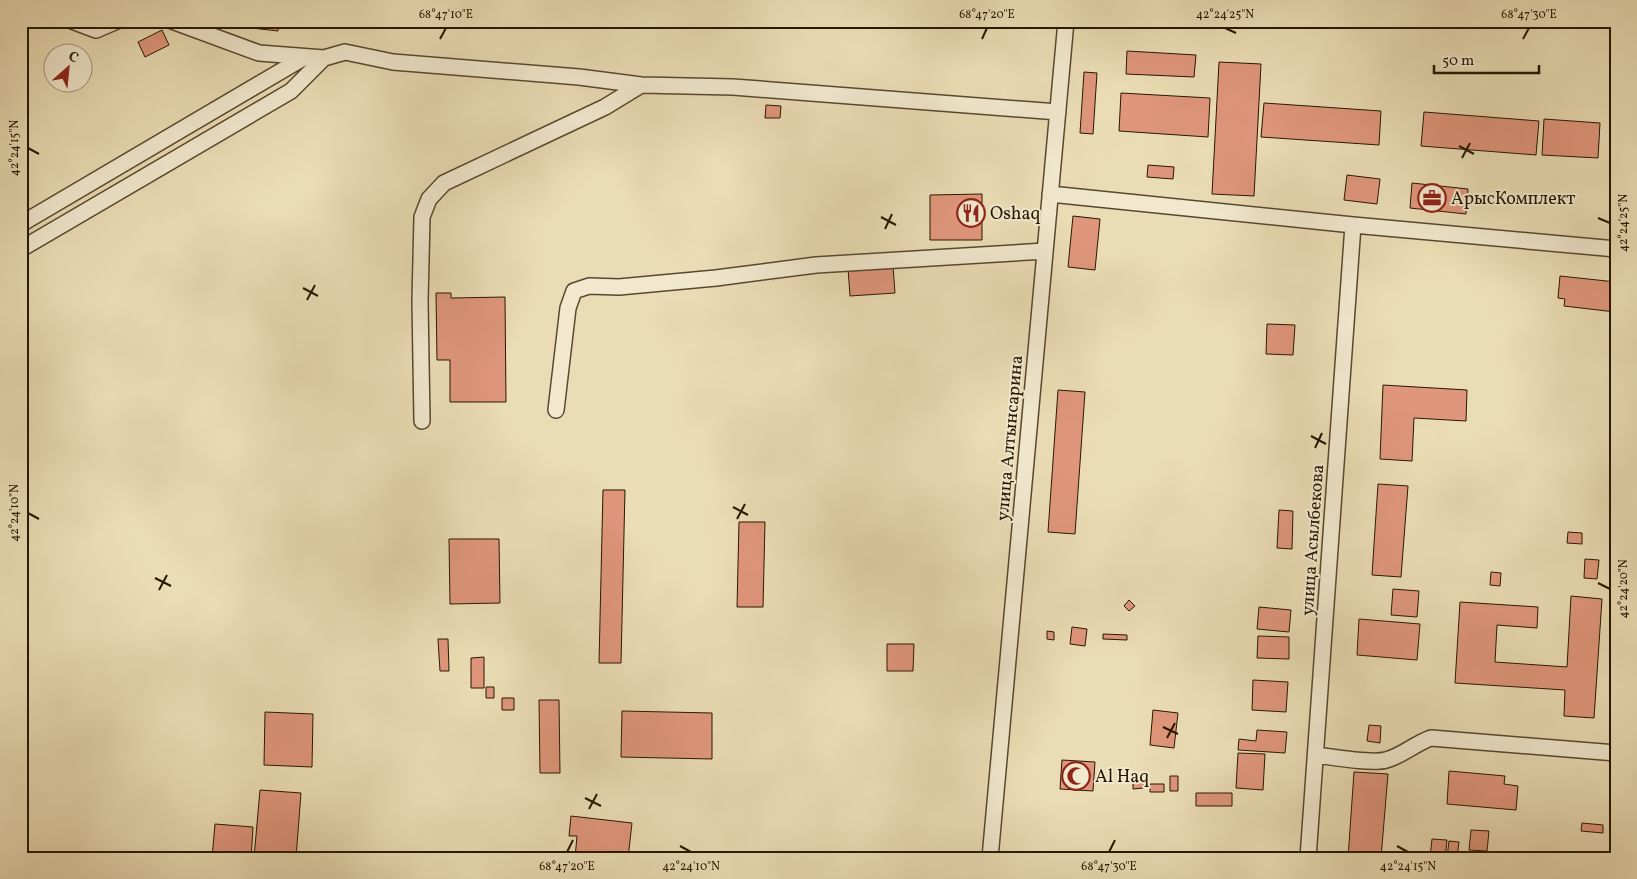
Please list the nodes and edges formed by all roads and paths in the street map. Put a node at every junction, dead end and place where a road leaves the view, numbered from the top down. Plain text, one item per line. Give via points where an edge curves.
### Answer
1 (72, 21) edge
2 (117, 21) edge
3 (172, 21) edge
4 (1066, 21) edge
5 (305, 57) junction
6 (324, 58) junction
7 (641, 86) junction
8 (1058, 112) junction
9 (1050, 194) junction
10 (21, 224) edge
11 (1353, 225) junction
12 (21, 249) edge
13 (1616, 249) edge
14 (1045, 251) junction
15 (556, 410) dead end
16 (422, 421) dead end
17 (1616, 753) edge
18 (1316, 755) junction
19 (990, 858) edge
20 (1308, 858) edge

1 - 2 street via 96,30
3 - 5 street via 259,53
4 - 8 street, улица Алтынсарина
5 - 6 street
5 - 10 street
6 - 7 street via 345,52 393,62 579,77
6 - 12 street via 291,91
7 - 8 street via 733,87
7 - 16 street via 605,107 444,183 429,199 422,217
8 - 9 street, улица Алтынсарина
9 - 11 street
9 - 14 street, улица Алтынсарина
11 - 13 street
11 - 18 street, улица Асылбекова
14 - 15 street via 816,265 716,278 589,286 574,292 568,308
14 - 19 street, улица Алтынсарина
17 - 18 street via 1430,738 1384,761
18 - 20 street, улица Асылбекова

